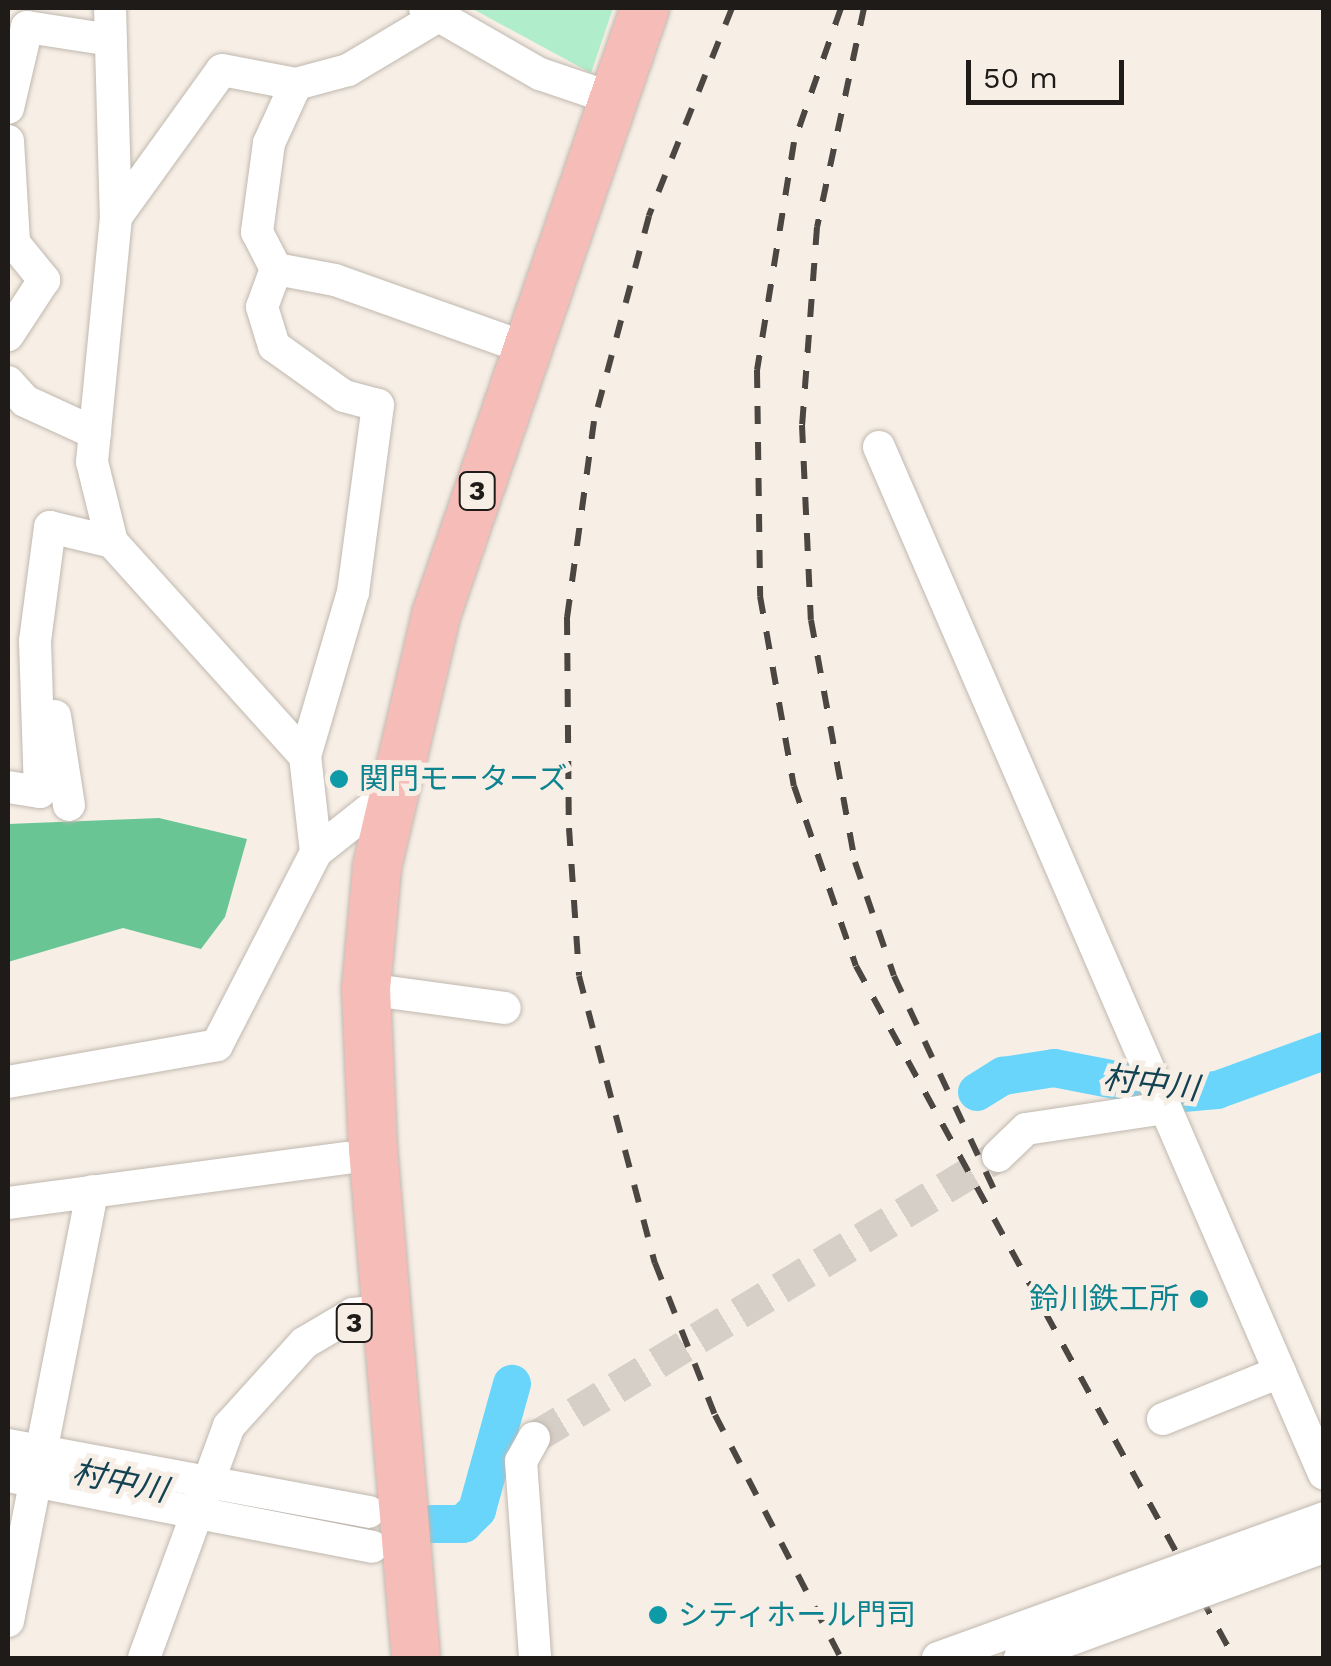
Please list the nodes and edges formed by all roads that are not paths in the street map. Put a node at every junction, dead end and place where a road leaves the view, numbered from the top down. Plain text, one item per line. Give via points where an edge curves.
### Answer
1 (645, 8) edge
2 (430, 13) edge
3 (110, 24) edge
4 (296, 84) junction
5 (614, 99) junction
6 (8, 108) edge
7 (8, 141) edge
8 (116, 216) junction
9 (276, 269) junction
10 (8, 336) edge
11 (529, 348) junction
12 (8, 382) edge
13 (95, 433) junction
14 (879, 447) dead end
15 (112, 542) junction
16 (39, 612) junction
17 (305, 756) junction
18 (8, 787) edge
19 (388, 794) junction
20 (68, 804) dead end
21 (316, 852) junction
22 (366, 989) junction
23 (505, 1008) dead end
24 (8, 1082) edge
25 (1165, 1108) junction
26 (998, 1156) tunnel mouth
27 (346, 1158) junction
28 (92, 1191) junction
29 (8, 1203) edge
30 (368, 1312) junction
31 (1280, 1372) junction
32 (1164, 1419) dead end
33 (534, 1438) dead end
34 (8, 1445) edge
35 (28, 1468) edge
36 (1324, 1474) edge
37 (210, 1478) junction
38 (198, 1511) junction
39 (1324, 1518) edge
40 (370, 1530) junction
41 (1324, 1547) edge
42 (8, 1621) edge
43 (144, 1658) edge
44 (384, 1658) edge
45 (416, 1658) edge
46 (535, 1658) edge
47 (938, 1658) edge
48 (1020, 1658) edge

1 - 5 highway, 3
2 - 4 street via 348,70
2 - 5 street via 540,74
3 - 6 street via 27,26
3 - 8 street
4 - 8 street via 222,70
4 - 9 street via 269,143 257,232
5 - 11 highway, 3
7 - 10 street via 14,242 44,280
8 - 13 street
9 - 11 street via 335,280
9 - 17 street via 262,306 274,346 344,396 378,406 353,592
11 - 19 highway, 3 via 436,612
12 - 13 street via 25,401
13 - 15 street
14 - 25 street
15 - 16 street via 50,528
15 - 17 street
16 - 18 street via 40,792
16 - 20 street
17 - 21 street
19 - 21 street
19 - 22 highway, 3
21 - 24 street via 216,1045
22 - 23 street
22 - 27 highway, 3 via 349,1054
22 - 30 highway, 3
25 - 26 street via 1026,1129
25 - 31 street
27 - 28 street
27 - 30 highway, 3
28 - 29 street
28 - 35 street
30 - 37 street via 304,1343 229,1426
30 - 40 highway, 3
30 - 45 highway, 3
31 - 32 street
31 - 36 street
33 - 46 street via 521,1461
34 - 35 street
35 - 37 street
35 - 38 street
35 - 42 street
37 - 38 street
37 - 40 street
38 - 40 street
38 - 43 street
39 - 47 street, bridge
40 - 44 highway, 3
41 - 48 street, bridge

